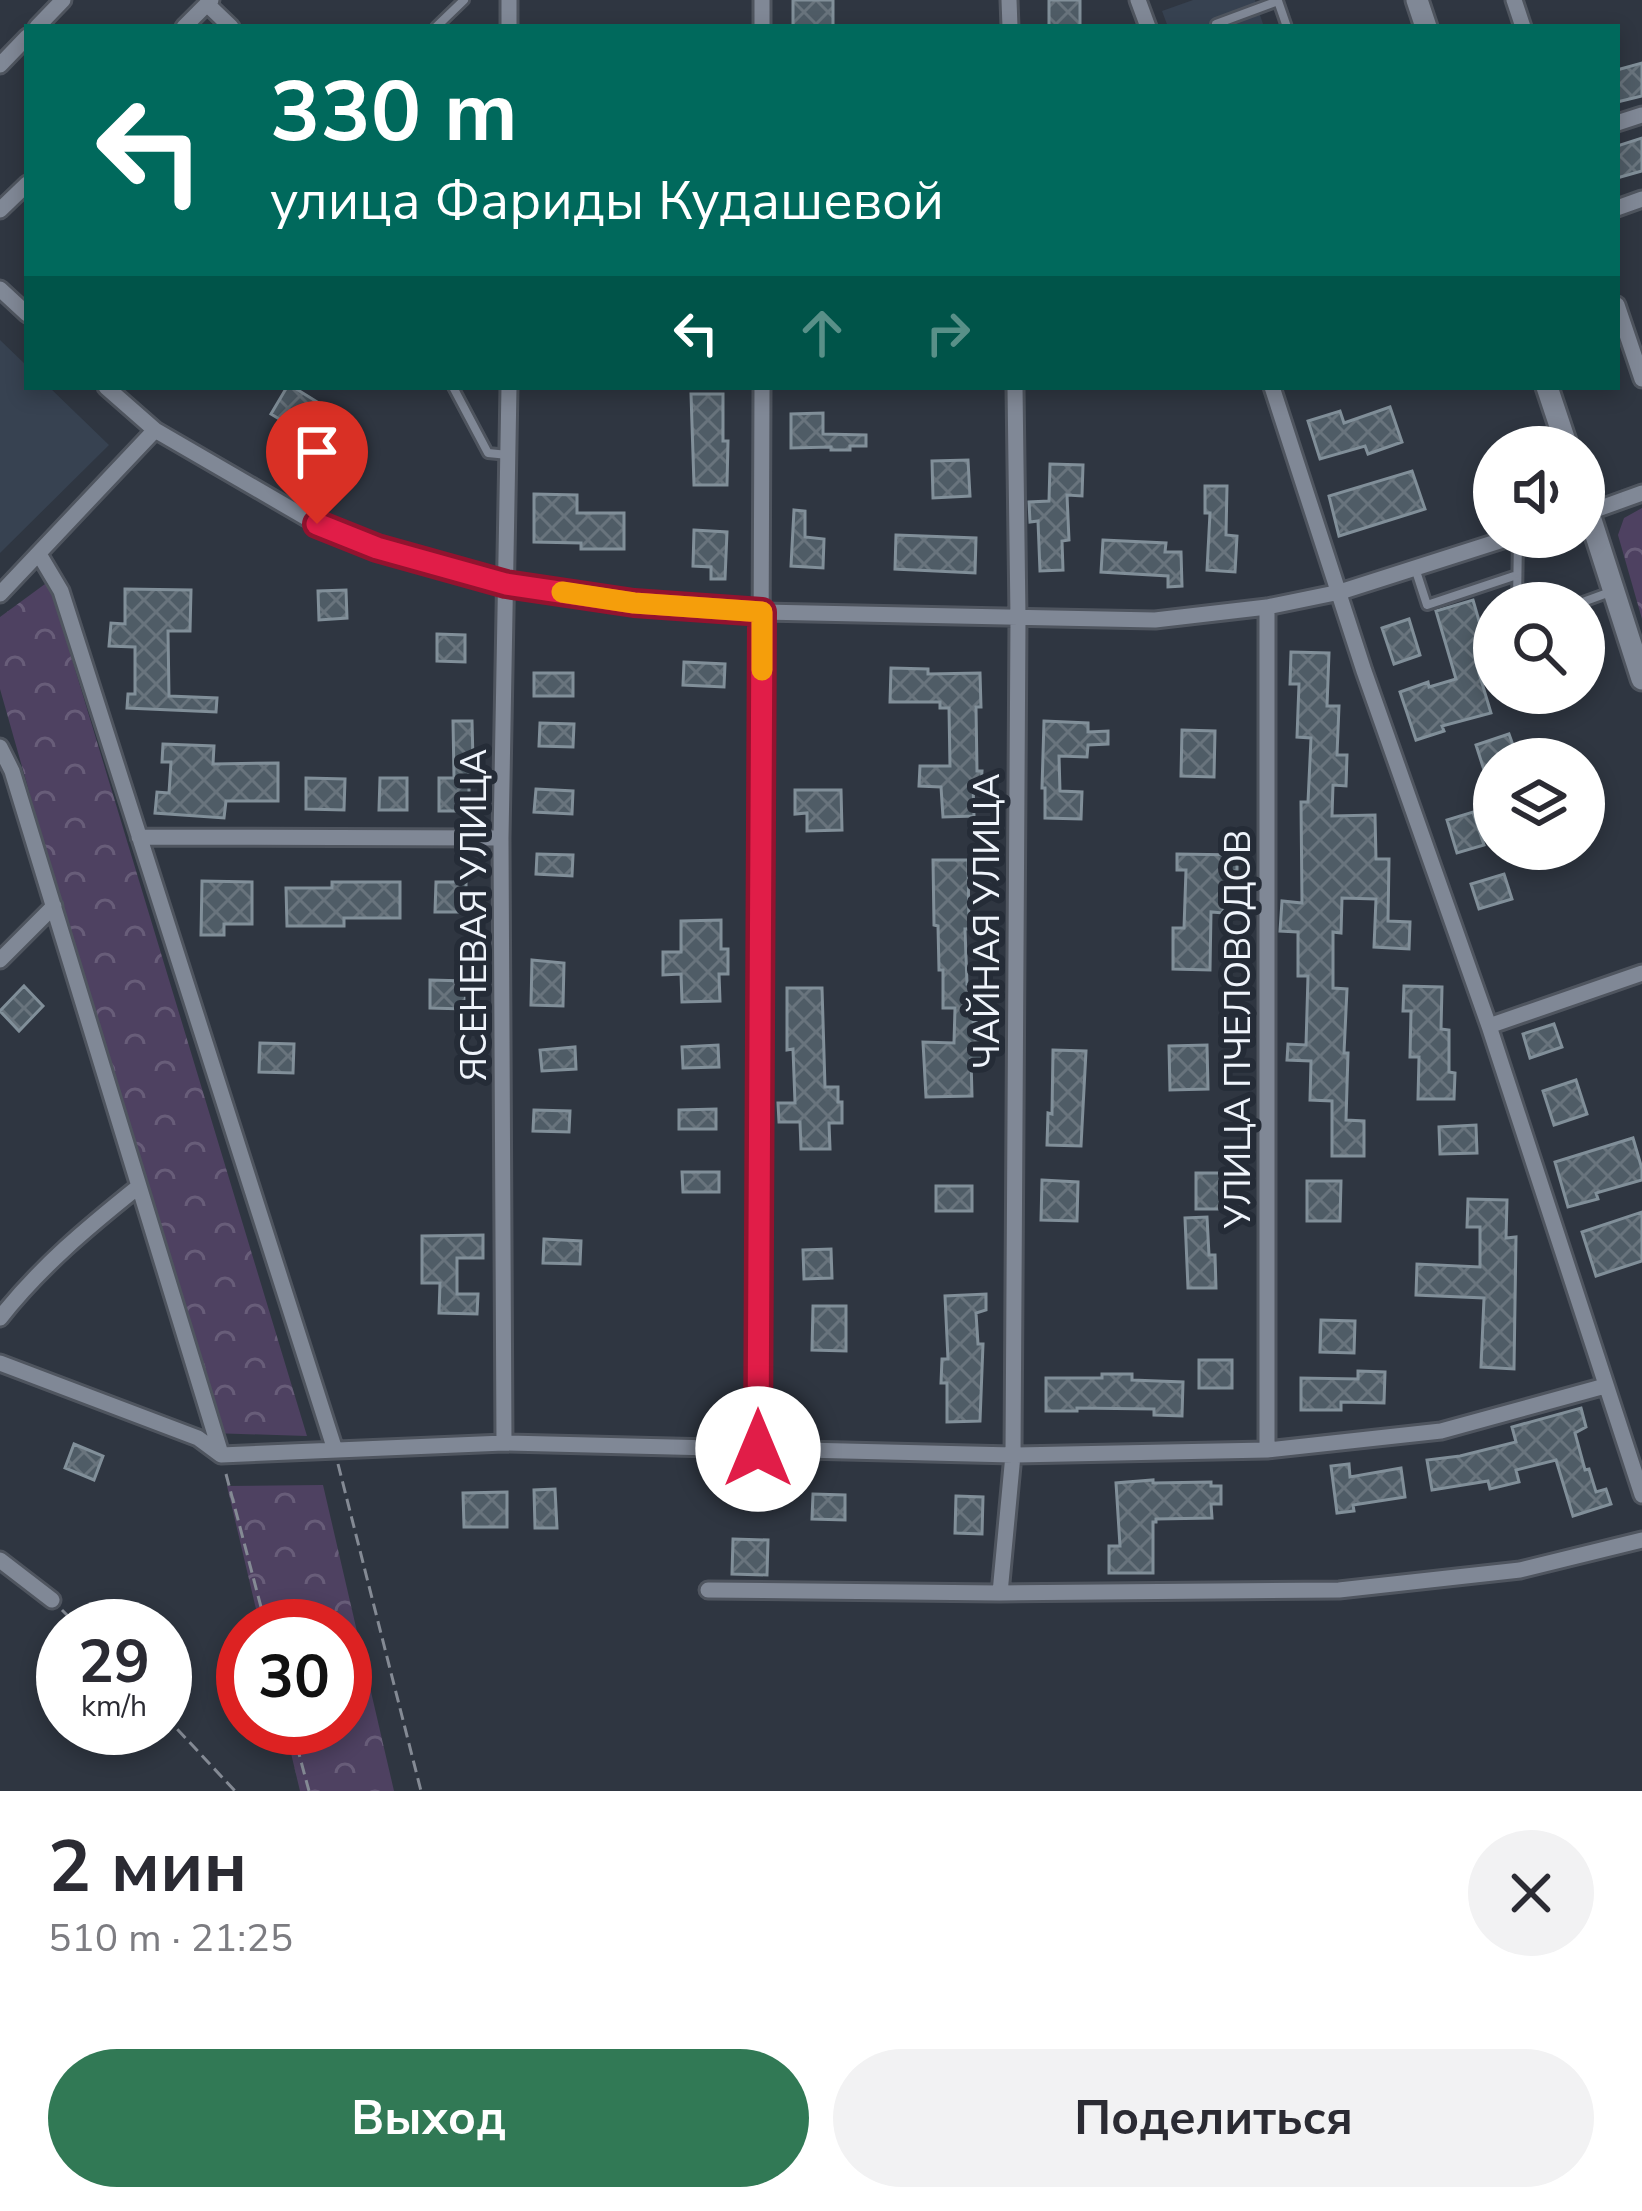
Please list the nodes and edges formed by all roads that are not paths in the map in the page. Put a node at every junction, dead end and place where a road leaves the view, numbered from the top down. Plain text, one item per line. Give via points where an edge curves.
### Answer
1 (64, 0) edge
2 (464, 0) edge
3 (209, 2) edge
4 (40, 24) edge
5 (187, 24) edge
6 (439, 24) edge
7 (1216, 24) edge
8 (1286, 24) edge
9 (24, 40) edge
10 (0, 65) edge
11 (24, 187) edge
12 (0, 210) edge
13 (0, 289) edge
14 (24, 311) edge
15 (1620, 314) edge
16 (1642, 379) edge
17 (109, 390) edge
18 (455, 390) edge
19 (509, 390) edge
20 (762, 390) edge
21 (1015, 390) edge
22 (1273, 390) edge
23 (1548, 390) edge
24 (1560, 426) edge
25 (155, 430) junction
26 (509, 455) junction
27 (1642, 494) edge
28 (1605, 503) edge
29 (1473, 550) edge
30 (39, 554) junction
31 (1516, 558) edge
32 (1603, 558) edge
33 (1414, 568) junction
34 (1517, 575) junction
35 (1517, 582) edge
36 (506, 584) junction
37 (1614, 591) junction
38 (1340, 592) junction
39 (0, 594) edge
40 (1605, 594) edge
41 (1268, 608) junction
42 (762, 612) junction
43 (1018, 619) junction
44 (1642, 679) edge
45 (0, 747) edge
46 (139, 837) junction
47 (501, 838) junction
48 (54, 906) junction
49 (0, 959) edge
50 (1642, 973) edge
51 (1489, 1026) junction
52 (138, 1187) junction
53 (0, 1318) edge
54 (0, 1363) edge
55 (1605, 1386) junction
56 (504, 1443) junction
57 (758, 1449) junction
58 (334, 1450) junction
59 (1267, 1450) junction
60 (221, 1455) junction
61 (1013, 1455) junction
62 (1642, 1495) edge
63 (1642, 1540) edge
64 (0, 1560) edge
65 (708, 1590) dead end
66 (1000, 1593) junction
67 (51, 1599) edge

1 - 4 street
2 - 6 lane
3 - 5 street
7 - 8 lane via 1277,1
9 - 10 street
11 - 12 street
13 - 14 street
15 - 16 street
17 - 25 street
18 - 26 lane via 488,452
19 - 26 street, ЯСЕНЕВАЯ УЛИЦА
20 - 42 street
21 - 43 street, ЧАЙНАЯ УЛИЦА
22 - 38 street
23 - 24 street
25 - 30 street
25 - 36 street via 317,524
26 - 36 street, ЯСЕНЕВАЯ УЛИЦА
27 - 28 street
29 - 33 street
30 - 39 street
30 - 46 street via 61,591
31 - 34 lane
32 - 37 street
33 - 34 lane via 1427,604
33 - 38 street
34 - 35 lane
36 - 42 street
36 - 47 street, ЯСЕНЕВАЯ УЛИЦА
37 - 40 lane
37 - 44 street
38 - 41 street
38 - 51 street
41 - 43 street via 1155,620
41 - 59 street, УЛИЦА ПЧЕЛОВОДОВ
42 - 43 street
42 - 57 street
43 - 61 street, ЧАЙНАЯ УЛИЦА
45 - 48 street
46 - 47 street
46 - 58 street
47 - 56 street, ЯСЕНЕВАЯ УЛИЦА
48 - 49 street
48 - 52 street
50 - 51 street
51 - 55 street
52 - 53 street via 73,1239
52 - 60 street
54 - 60 street via 198,1438
55 - 59 street via 1441,1431
55 - 62 street
56 - 57 street
56 - 58 street
57 - 61 street
58 - 60 street
59 - 61 street
61 - 66 street, ЧАЙНАЯ УЛИЦА
63 - 66 street via 1520,1570 1340,1590
64 - 67 street
65 - 66 street

